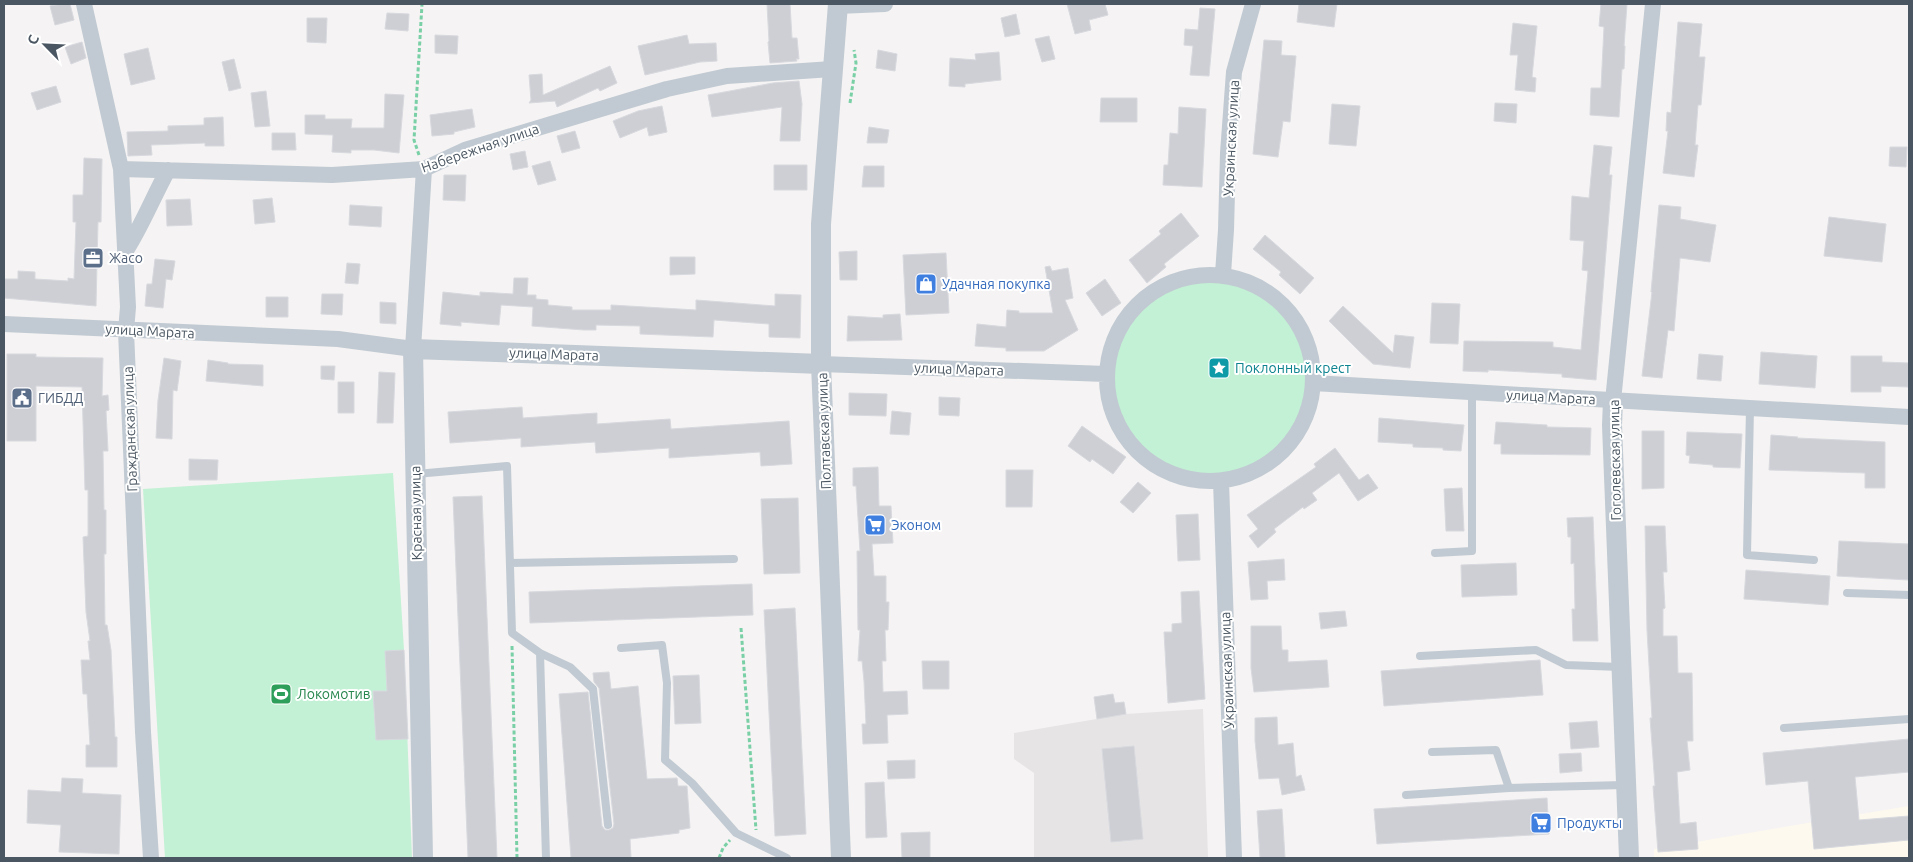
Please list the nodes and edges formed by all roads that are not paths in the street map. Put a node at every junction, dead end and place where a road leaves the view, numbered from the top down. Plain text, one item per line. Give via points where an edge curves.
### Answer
1 (84, 4) edge
2 (885, 4) edge
3 (1253, 4) edge
4 (1652, 4) edge
5 (837, 5) edge
6 (832, 69) junction
7 (121, 169) junction
8 (424, 169) junction
9 (168, 170) junction
10 (125, 252) junction
11 (1223, 274) junction
12 (4, 324) edge
13 (126, 331) junction
14 (413, 349) junction
15 (821, 364) junction
16 (1106, 374) junction
17 (1313, 382) junction
18 (1472, 393) junction
19 (1613, 401) junction
20 (1750, 408) junction
21 (1909, 417) edge
22 (416, 474) junction
23 (1221, 481) junction
24 (1435, 552) dead end
25 (734, 559) dead end
26 (1814, 560) dead end
27 (510, 563) junction
28 (1847, 593) dead end
29 (1909, 595) edge
30 (621, 648) dead end
31 (540, 653) junction
32 (1420, 656) dead end
33 (1622, 667) junction
34 (1909, 719) edge
35 (1784, 728) dead end
36 (1432, 752) dead end
37 (1626, 785) junction
38 (1509, 788) junction
39 (1406, 795) dead end
40 (608, 825) dead end
41 (151, 858) edge
42 (423, 858) edge
43 (546, 858) edge
44 (787, 858) edge
45 (841, 858) edge
46 (1234, 858) edge
47 (1629, 858) edge

1 - 7 street, Гражданская улица
2 - 5 street
3 - 11 street, Украинская улица via 1234,72
4 - 19 street, Гоголевская улица
5 - 6 street, Полтавская улица
6 - 8 street, Набережная улица via 728,76 667,89 465,150
6 - 15 street, Полтавская улица via 821,224
7 - 9 street, Набережная улица
7 - 10 street, Гражданская улица
8 - 9 street, Набережная улица via 332,175
8 - 14 street, Красная улица
9 - 10 street via 141,227
10 - 13 street, Гражданская улица
11 - 16 street via 1189,276 1156,288 1143,299 1130,311 1112,340
11 - 17 street via 1253,283 1278,300 1298,324 1310,352
12 - 13 street, улица Марата
13 - 14 street, улица Марата via 338,339
13 - 41 street, Гражданская улица
14 - 15 street, улица Марата
14 - 22 street, Красная улица
15 - 16 street, улица Марата
15 - 45 street, Полтавская улица
16 - 23 street via 1110,409 1127,441 1153,465 1185,479
17 - 18 street, улица Марата
17 - 23 street via 1308,411 1288,445 1274,459 1249,474
18 - 19 street, улица Марата
18 - 24 lane via 1472,550
19 - 20 street, улица Марата
19 - 33 street, Гоголевская улица
20 - 21 street, улица Марата
20 - 26 lane via 1747,555
22 - 27 lane via 507,466
22 - 42 street, Красная улица
23 - 46 street, Украинская улица
25 - 27 lane
27 - 31 lane via 512,633
28 - 29 lane
30 - 44 lane via 662,645 667,682 665,760 692,783 736,832
31 - 40 lane via 570,667 593,688
31 - 43 lane
32 - 33 lane via 1536,650 1566,665
33 - 37 street, Гоголевская улица
34 - 35 lane
36 - 38 lane via 1496,750
37 - 38 lane
37 - 47 street, Гоголевская улица
38 - 39 lane

